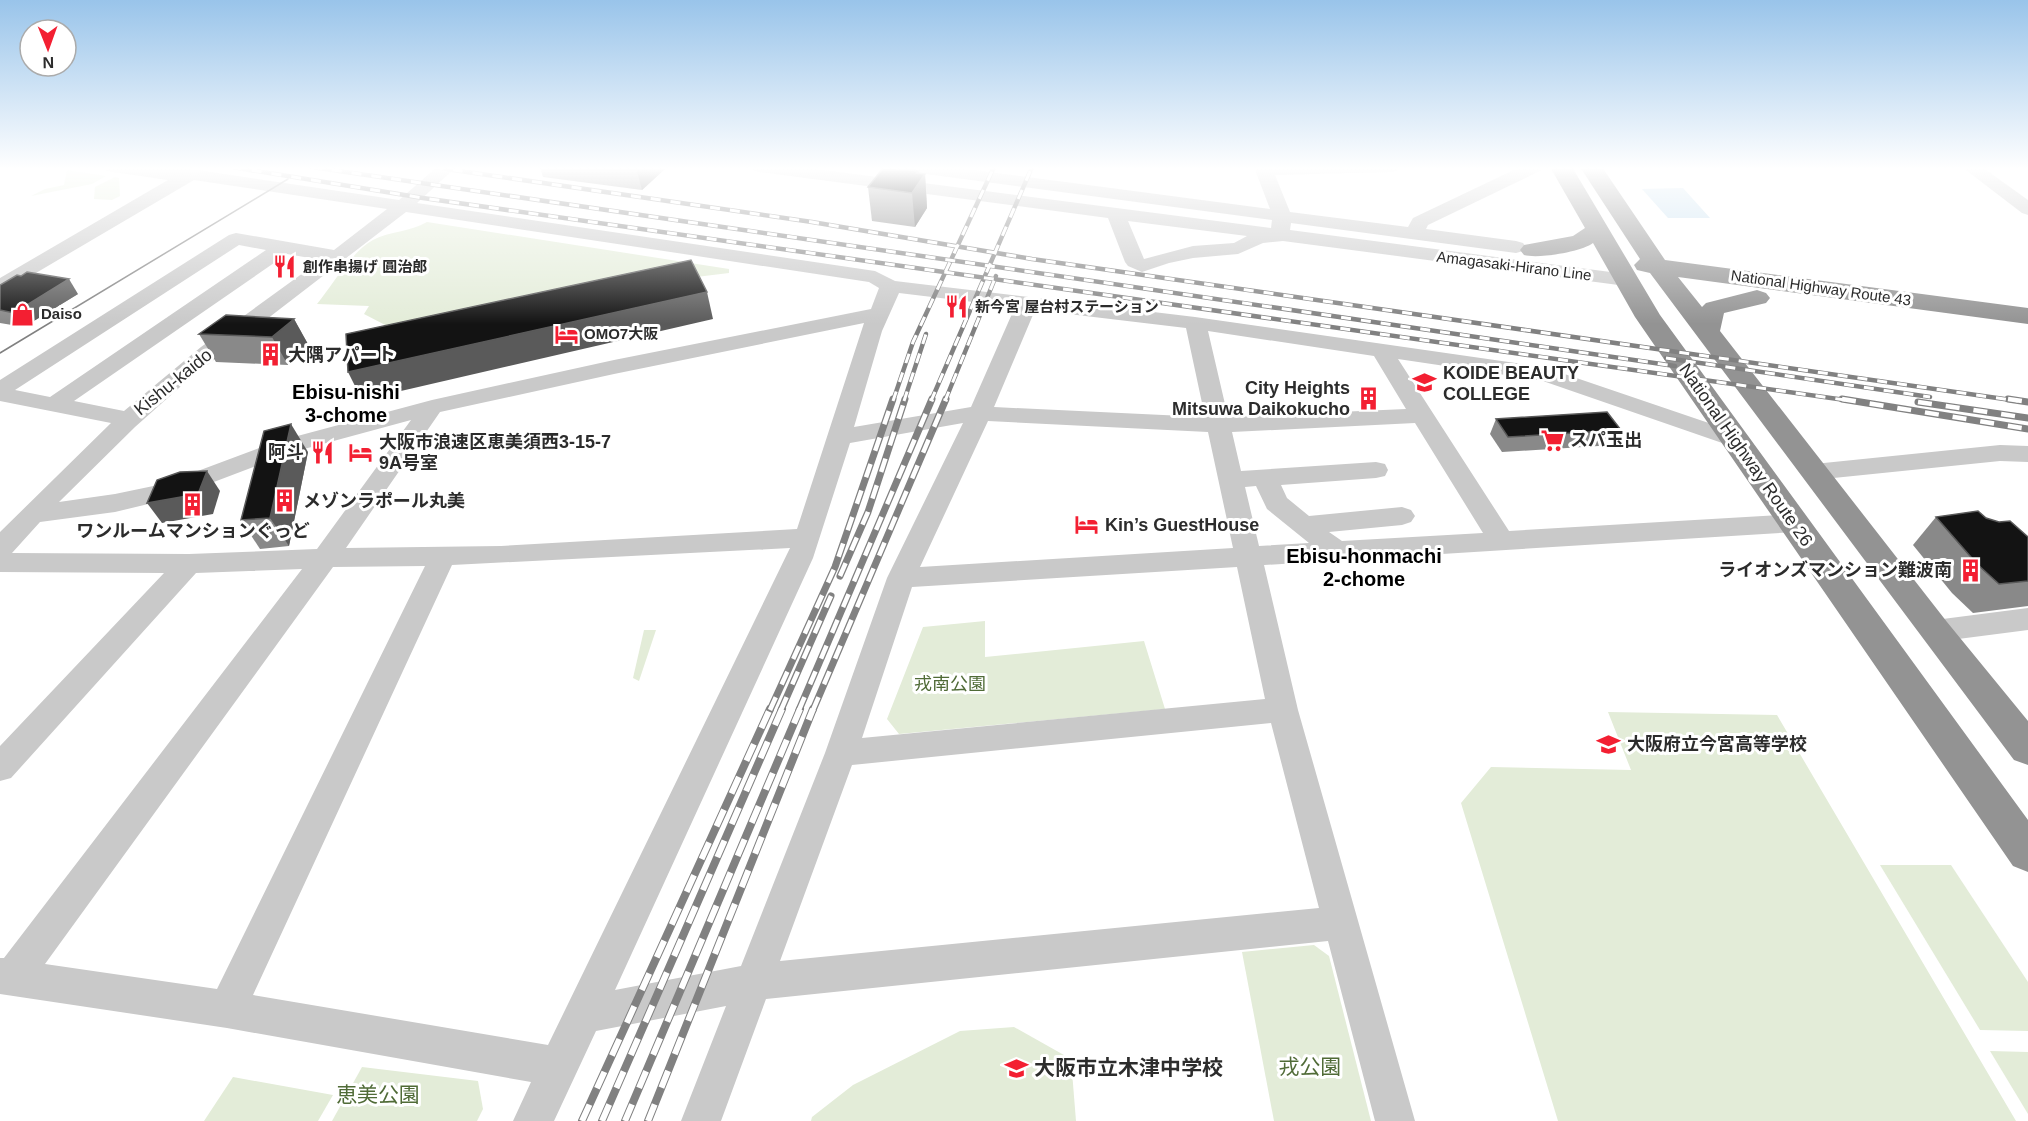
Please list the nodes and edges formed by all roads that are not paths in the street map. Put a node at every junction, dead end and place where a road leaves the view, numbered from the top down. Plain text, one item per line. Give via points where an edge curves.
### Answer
1 (108, 219) edge
2 (388, 219) edge
3 (487, 219) edge
4 (1118, 219) edge
5 (1161, 219) edge
6 (1282, 219) edge
7 (1314, 219) edge
8 (1424, 219) edge
9 (1591, 219) edge
10 (1627, 219) edge
11 (1597, 230) junction
12 (1415, 233) junction
13 (1280, 236) junction
14 (282, 248) junction
15 (1532, 250) junction
16 (338, 257) junction
17 (1620, 270) junction
18 (1665, 276) junction
19 (0, 286) edge
20 (890, 286) junction
21 (1757, 298) junction
22 (1028, 302) junction
23 (877, 314) junction
24 (2028, 316) edge
25 (1195, 323) junction
26 (1707, 331) junction
27 (2028, 335) edge
28 (1382, 350) junction
29 (0, 392) edge
30 (52, 405) junction
31 (432, 407) junction
32 (980, 413) junction
33 (1422, 415) junction
34 (127, 419) junction
35 (1218, 425) junction
36 (840, 437) junction
37 (1736, 440) junction
38 (2000, 453) junction
39 (2028, 454) edge
40 (1376, 470) dead end
41 (1814, 472) junction
42 (2028, 476) edge
43 (1265, 478) junction
44 (1231, 480) junction
45 (32, 514) junction
46 (1402, 516) dead end
47 (1795, 523) junction
48 (1303, 525) junction
49 (807, 538) junction
50 (1501, 540) junction
51 (0, 549) edge
52 (1335, 550) junction
53 (1248, 555) junction
54 (443, 556) junction
55 (326, 558) junction
56 (0, 562) edge
57 (189, 564) junction
58 (901, 578) junction
59 (2028, 619) edge
60 (1935, 631) junction
61 (1283, 710) junction
62 (2028, 749) edge
63 (841, 753) junction
64 (0, 768) edge
65 (2028, 853) edge
66 (1341, 923) junction
67 (6, 977) edge
68 (755, 982) junction
69 (227, 1009) junction
70 (585, 1014) junction
71 (559, 1067) junction
72 (533, 1121) edge
73 (701, 1121) edge
74 (1395, 1121) edge

1 - 19 street
2 - 16 street, Kishu-kaido
3 - 20 street via 875,277
4 - 13 street via 1135,261 1142,266 1164,258 1238,248 1259,238
5 - 13 street, Amagasaki-Hirano Line
6 - 13 street
7 - 12 street, Amagasaki-Hirano Line
8 - 12 street
9 - 11 highway, National Highway Route 26
10 - 18 highway
11 - 15 highway via 1580,242
11 - 17 highway, National Highway Route 26
12 - 15 street, Amagasaki-Hirano Line
13 - 17 street, Amagasaki-Hirano Line
14 - 16 street
14 - 29 street via 236,239
14 - 30 street
15 - 17 street, Amagasaki-Hirano Line
16 - 34 street, Kishu-kaido via 209,352
17 - 18 highway, National Highway Route 43
17 - 37 highway, National Highway Route 26 via 1648,317
18 - 21 highway, National Highway Route 43
18 - 24 highway, National Highway Route 43
18 - 26 highway
20 - 22 street
20 - 23 street
21 - 26 highway via 1715,308 1709,315
21 - 27 highway, National Highway Route 43
22 - 25 street
22 - 32 street
23 - 31 street
23 - 36 street
25 - 28 street
25 - 35 street
26 - 41 highway
28 - 33 street
28 - 37 street via 1545,374
29 - 30 street
30 - 34 street
31 - 45 street via 284,447 169,491
31 - 55 street
32 - 35 street
32 - 36 street
32 - 58 street
33 - 35 street
33 - 50 street
34 - 45 street, Kishu-kaido
35 - 44 street
36 - 49 street
37 - 47 highway, National Highway Route 26
38 - 39 street
38 - 41 street
38 - 42 street
40 - 43 street
41 - 60 highway
43 - 44 street
43 - 48 street via 1276,503
44 - 53 street
45 - 51 street, Kishu-kaido
46 - 48 street
47 - 50 street
47 - 65 highway, National Highway Route 26
48 - 52 street
49 - 54 street
49 - 70 street
50 - 52 street
52 - 53 street
53 - 58 street
53 - 61 street
54 - 55 street
54 - 69 street
55 - 57 street
55 - 67 street
56 - 57 street
57 - 64 street
58 - 63 street
59 - 60 street
60 - 62 highway
61 - 63 street
61 - 66 street
63 - 68 street
66 - 68 street
66 - 74 street
67 - 69 street
68 - 70 street
68 - 73 street
69 - 71 street
70 - 71 street
71 - 72 street

